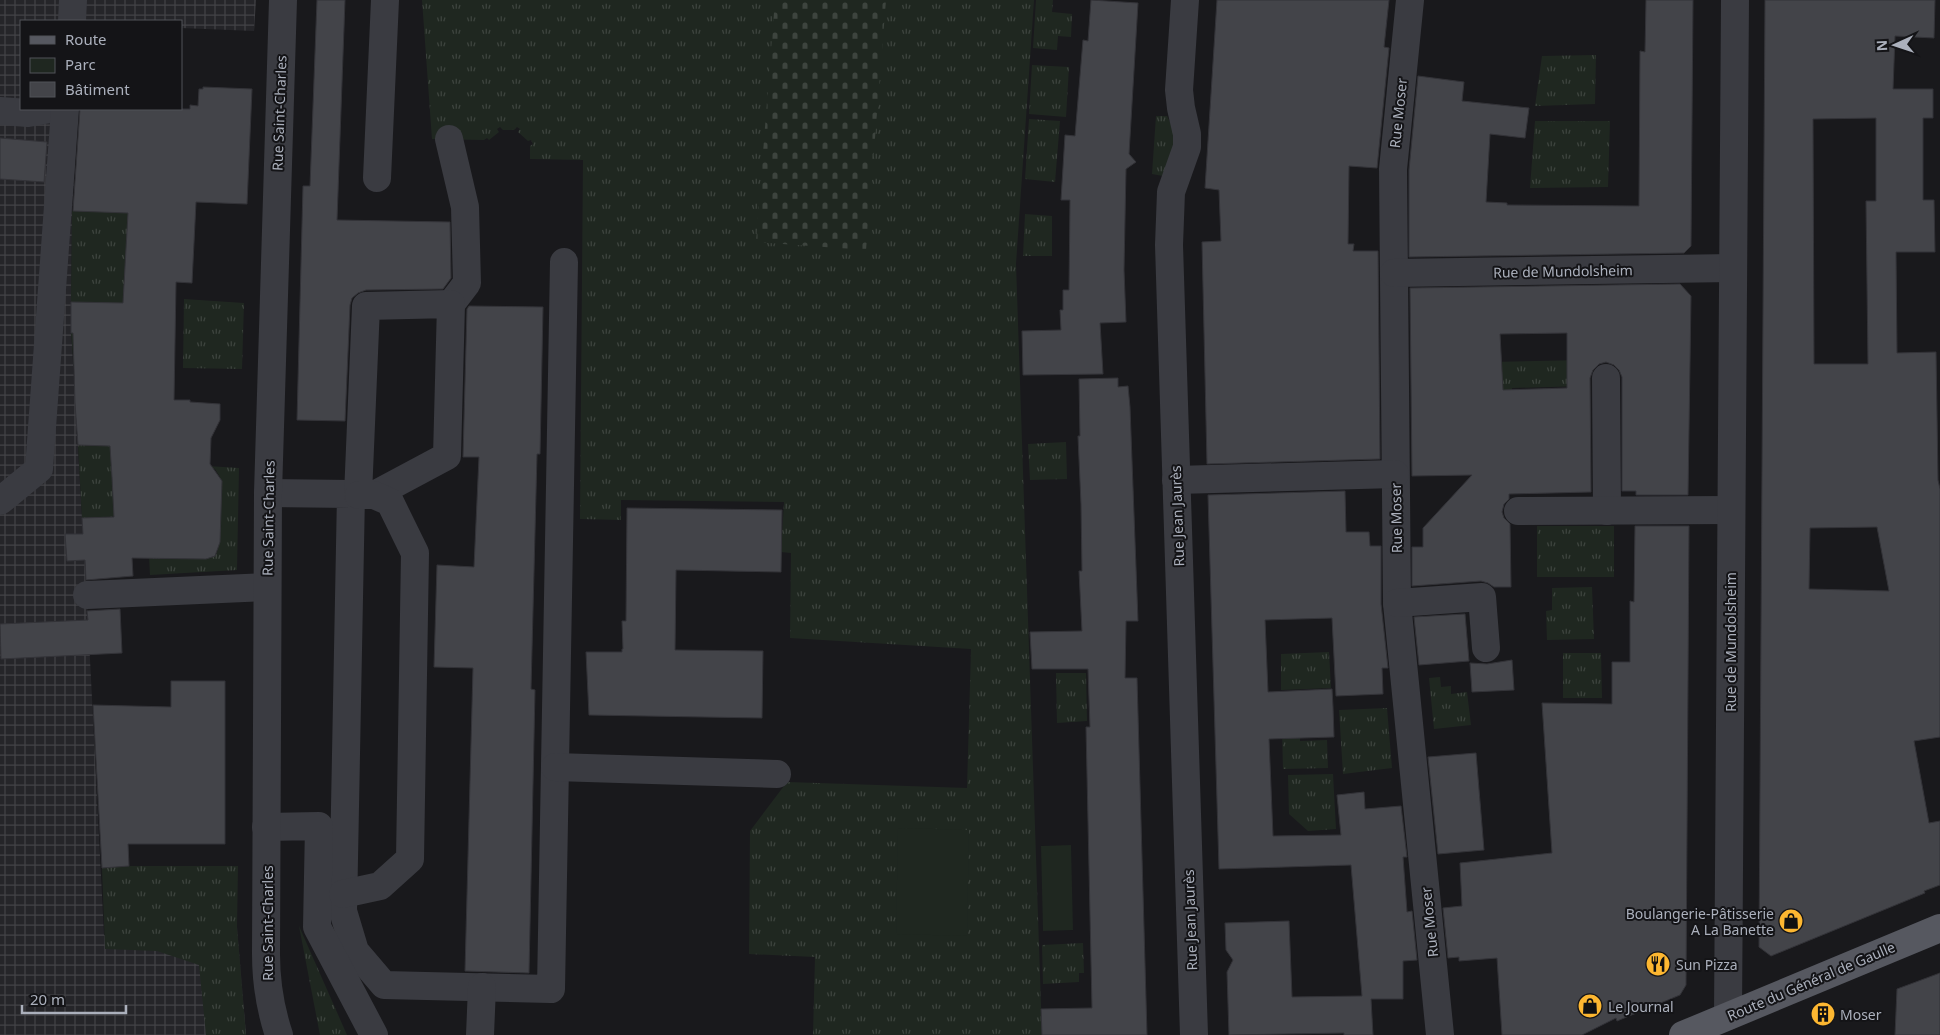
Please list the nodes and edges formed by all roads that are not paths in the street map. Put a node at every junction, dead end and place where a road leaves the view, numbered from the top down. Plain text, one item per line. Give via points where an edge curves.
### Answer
1 (73, 0) edge
2 (283, 0) edge
3 (385, 0) edge
4 (1185, 0) edge
5 (1410, 0) edge
6 (1735, 0) edge
7 (72, 20) edge
8 (44, 110) edge
9 (65, 110) edge
10 (0, 111) edge
11 (449, 139) dead end
12 (378, 178) dead end
13 (564, 262) dead end
14 (1733, 268) junction
15 (1394, 273) junction
16 (451, 304) junction
17 (1606, 378) dead end
18 (1395, 474) junction
19 (1176, 480) junction
20 (268, 493) junction
21 (361, 495) junction
22 (0, 501) edge
23 (1731, 510) junction
24 (1607, 511) junction
25 (1518, 512) dead end
26 (267, 587) junction
27 (86, 595) dead end
28 (1398, 603) junction
29 (1486, 648) dead end
30 (555, 767) junction
31 (777, 774) dead end
32 (266, 826) junction
33 (343, 894) junction
34 (1940, 928) edge
35 (482, 987) junction
36 (1728, 1016) junction
37 (1686, 1034) edge
38 (279, 1035) edge
39 (374, 1035) edge
40 (480, 1035) edge
41 (1194, 1035) edge
42 (1440, 1035) edge

1 - 7 street
2 - 20 street, Rue Saint-Charles
3 - 12 street
4 - 19 street, Rue Jean Jaurès via 1179,90 1187,147 1171,192 1169,245
5 - 15 street, Rue Moser via 1393,169
6 - 14 street, Rue de Mundolsheim
8 - 10 street via 28,113
9 - 22 street via 39,468
11 - 16 street via 466,207 467,283
13 - 30 street
14 - 15 street, Rue de Mundolsheim
14 - 23 street, Rue de Mundolsheim
15 - 18 street, Rue Moser
16 - 21 street via 447,456
16 - 21 street via 366,306
17 - 24 street
18 - 19 street
18 - 28 street, Rue Moser
19 - 41 street, Rue Jean Jaurès
20 - 21 street
20 - 26 street, Rue Saint-Charles
21 - 33 street
21 - 33 street via 390,502 415,553 410,859 380,886
23 - 24 street
23 - 36 street, Rue de Mundolsheim
24 - 25 street
26 - 27 street
26 - 32 street, Rue Saint-Charles
28 - 29 street via 1482,597
28 - 42 street, Rue Moser
30 - 31 street
30 - 35 street via 551,989
32 - 38 street, Rue Saint-Charles via 266,978
32 - 39 street via 319,826 318,927
33 - 35 street via 343,911 355,951 384,986
34 - 36 main road, Route du Général de Gaulle
35 - 40 street
36 - 37 main road, Route du Général de Gaulle

